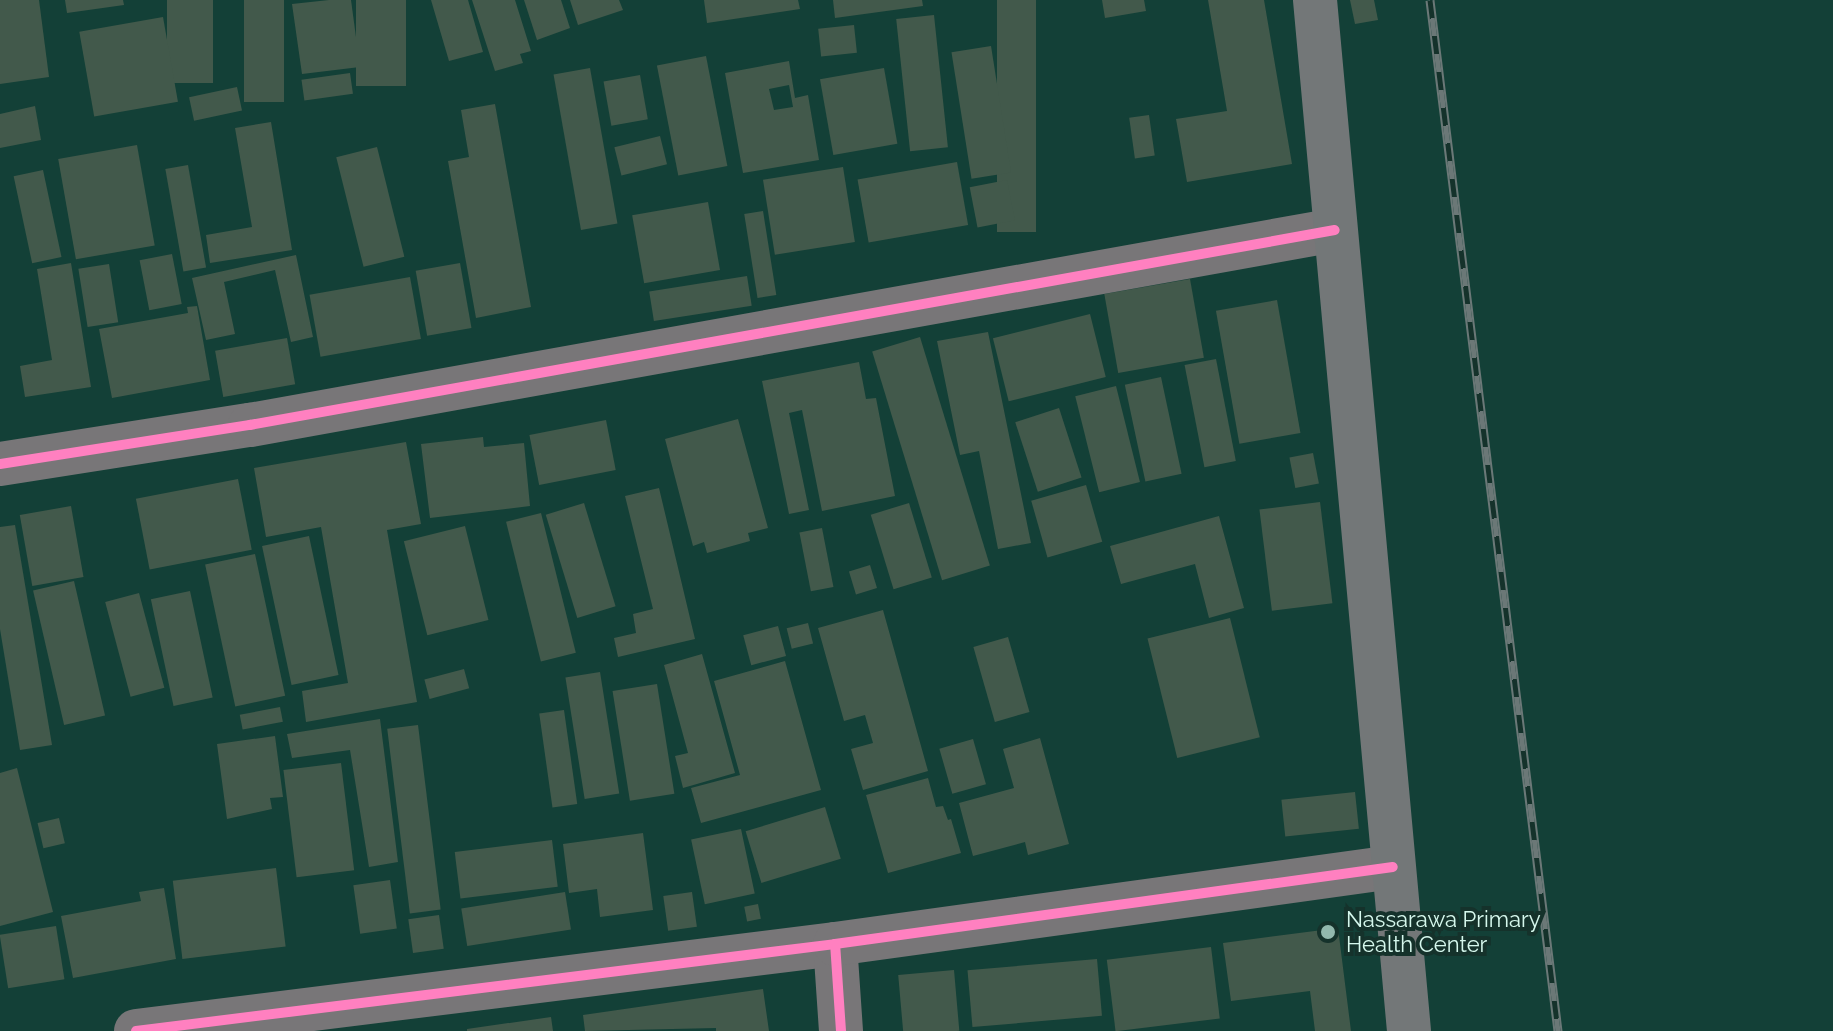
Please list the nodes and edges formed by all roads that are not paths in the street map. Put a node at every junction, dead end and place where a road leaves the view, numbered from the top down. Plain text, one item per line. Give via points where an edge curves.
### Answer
1 (1315, 0) edge
2 (1335, 230) junction
3 (0, 464) edge
4 (1393, 867) junction
5 (835, 944) junction
6 (136, 1031) edge
7 (841, 1031) edge
8 (1409, 1031) edge

1 - 2 main road
2 - 3 street via 250,425
2 - 4 main road
4 - 5 street
4 - 8 main road
5 - 6 street
5 - 7 street

